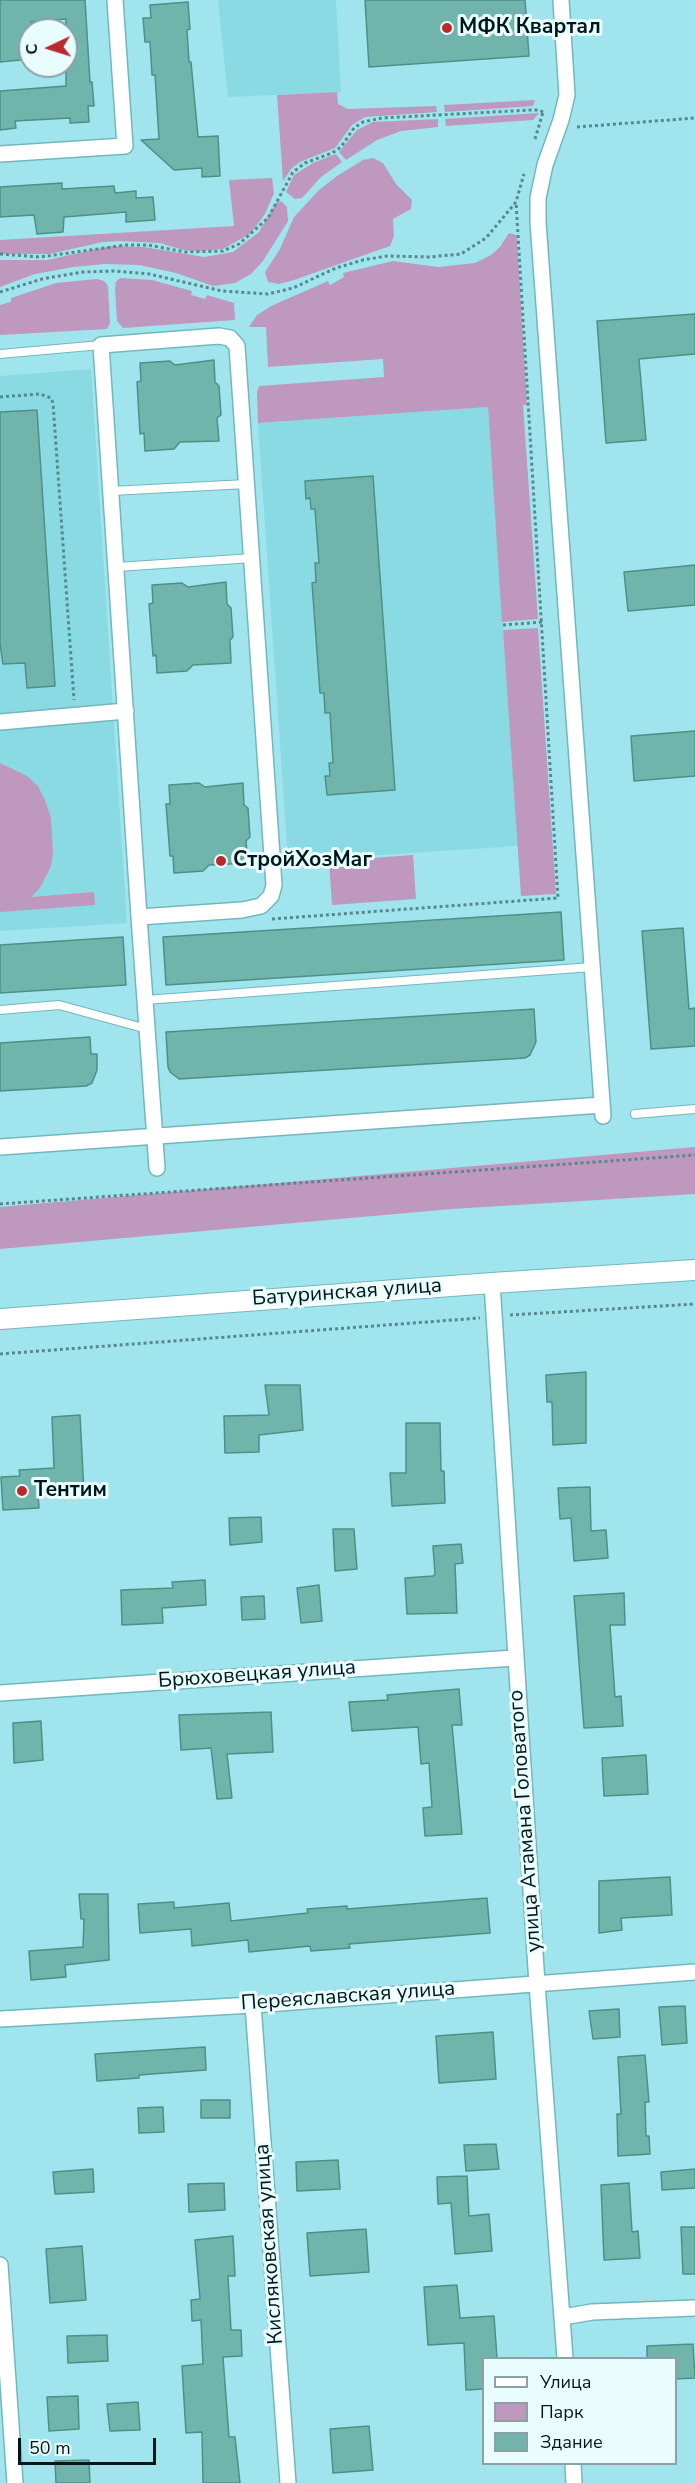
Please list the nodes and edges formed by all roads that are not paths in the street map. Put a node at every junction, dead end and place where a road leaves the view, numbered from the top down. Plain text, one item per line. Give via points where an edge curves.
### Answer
1 (115, 0) edge
2 (561, 0) edge
3 (0, 154) edge
4 (101, 345) junction
5 (0, 354) edge
6 (248, 484) junction
7 (111, 491) junction
8 (253, 558) junction
9 (117, 567) junction
10 (126, 711) junction
11 (0, 722) edge
12 (139, 917) junction
13 (592, 967) junction
14 (145, 1000) junction
15 (0, 1010) edge
16 (147, 1029) junction
17 (695, 1109) edge
18 (635, 1114) dead end
19 (154, 1135) junction
20 (0, 1147) edge
21 (157, 1168) dead end
22 (695, 1270) edge
23 (492, 1283) junction
24 (0, 1319) edge
25 (514, 1658) junction
26 (0, 1693) edge
27 (695, 1972) edge
28 (537, 1984) junction
29 (253, 2005) junction
30 (0, 2019) edge
31 (0, 2265) edge
32 (695, 2308) edge
33 (563, 2317) junction
34 (566, 2357) edge
35 (573, 2465) edge
36 (15, 2483) edge
37 (288, 2483) edge
38 (574, 2483) edge

1 - 3 street via 125,146
2 - 13 street via 567,95 545,165 538,222
4 - 5 lane
4 - 6 street via 230,338 237,346
4 - 7 street
6 - 7 lane
6 - 8 street
7 - 9 street
8 - 9 lane
8 - 12 street via 274,885 271,896 261,906 242,910
9 - 10 street
10 - 11 street
10 - 12 street
12 - 14 street
13 - 14 lane
13 - 19 street via 603,1110
14 - 16 street
15 - 16 lane via 59,1005
16 - 19 street
17 - 18 lane
19 - 20 street
19 - 21 street
22 - 23 street, Батуринская улица
23 - 24 street, Батуринская улица
23 - 25 street, улица Атамана Головатого
25 - 26 street, Брюховецкая улица
25 - 28 street, улица Атамана Головатого
27 - 28 street, Переяславская улица
28 - 29 street, Переяславская улица
28 - 33 street, улица Атамана Головатого
29 - 30 street, Переяславская улица
29 - 37 street, Кисляковская улица
31 - 36 street
32 - 33 street via 592,2312
33 - 34 street, улица Атамана Головатого
35 - 38 street

